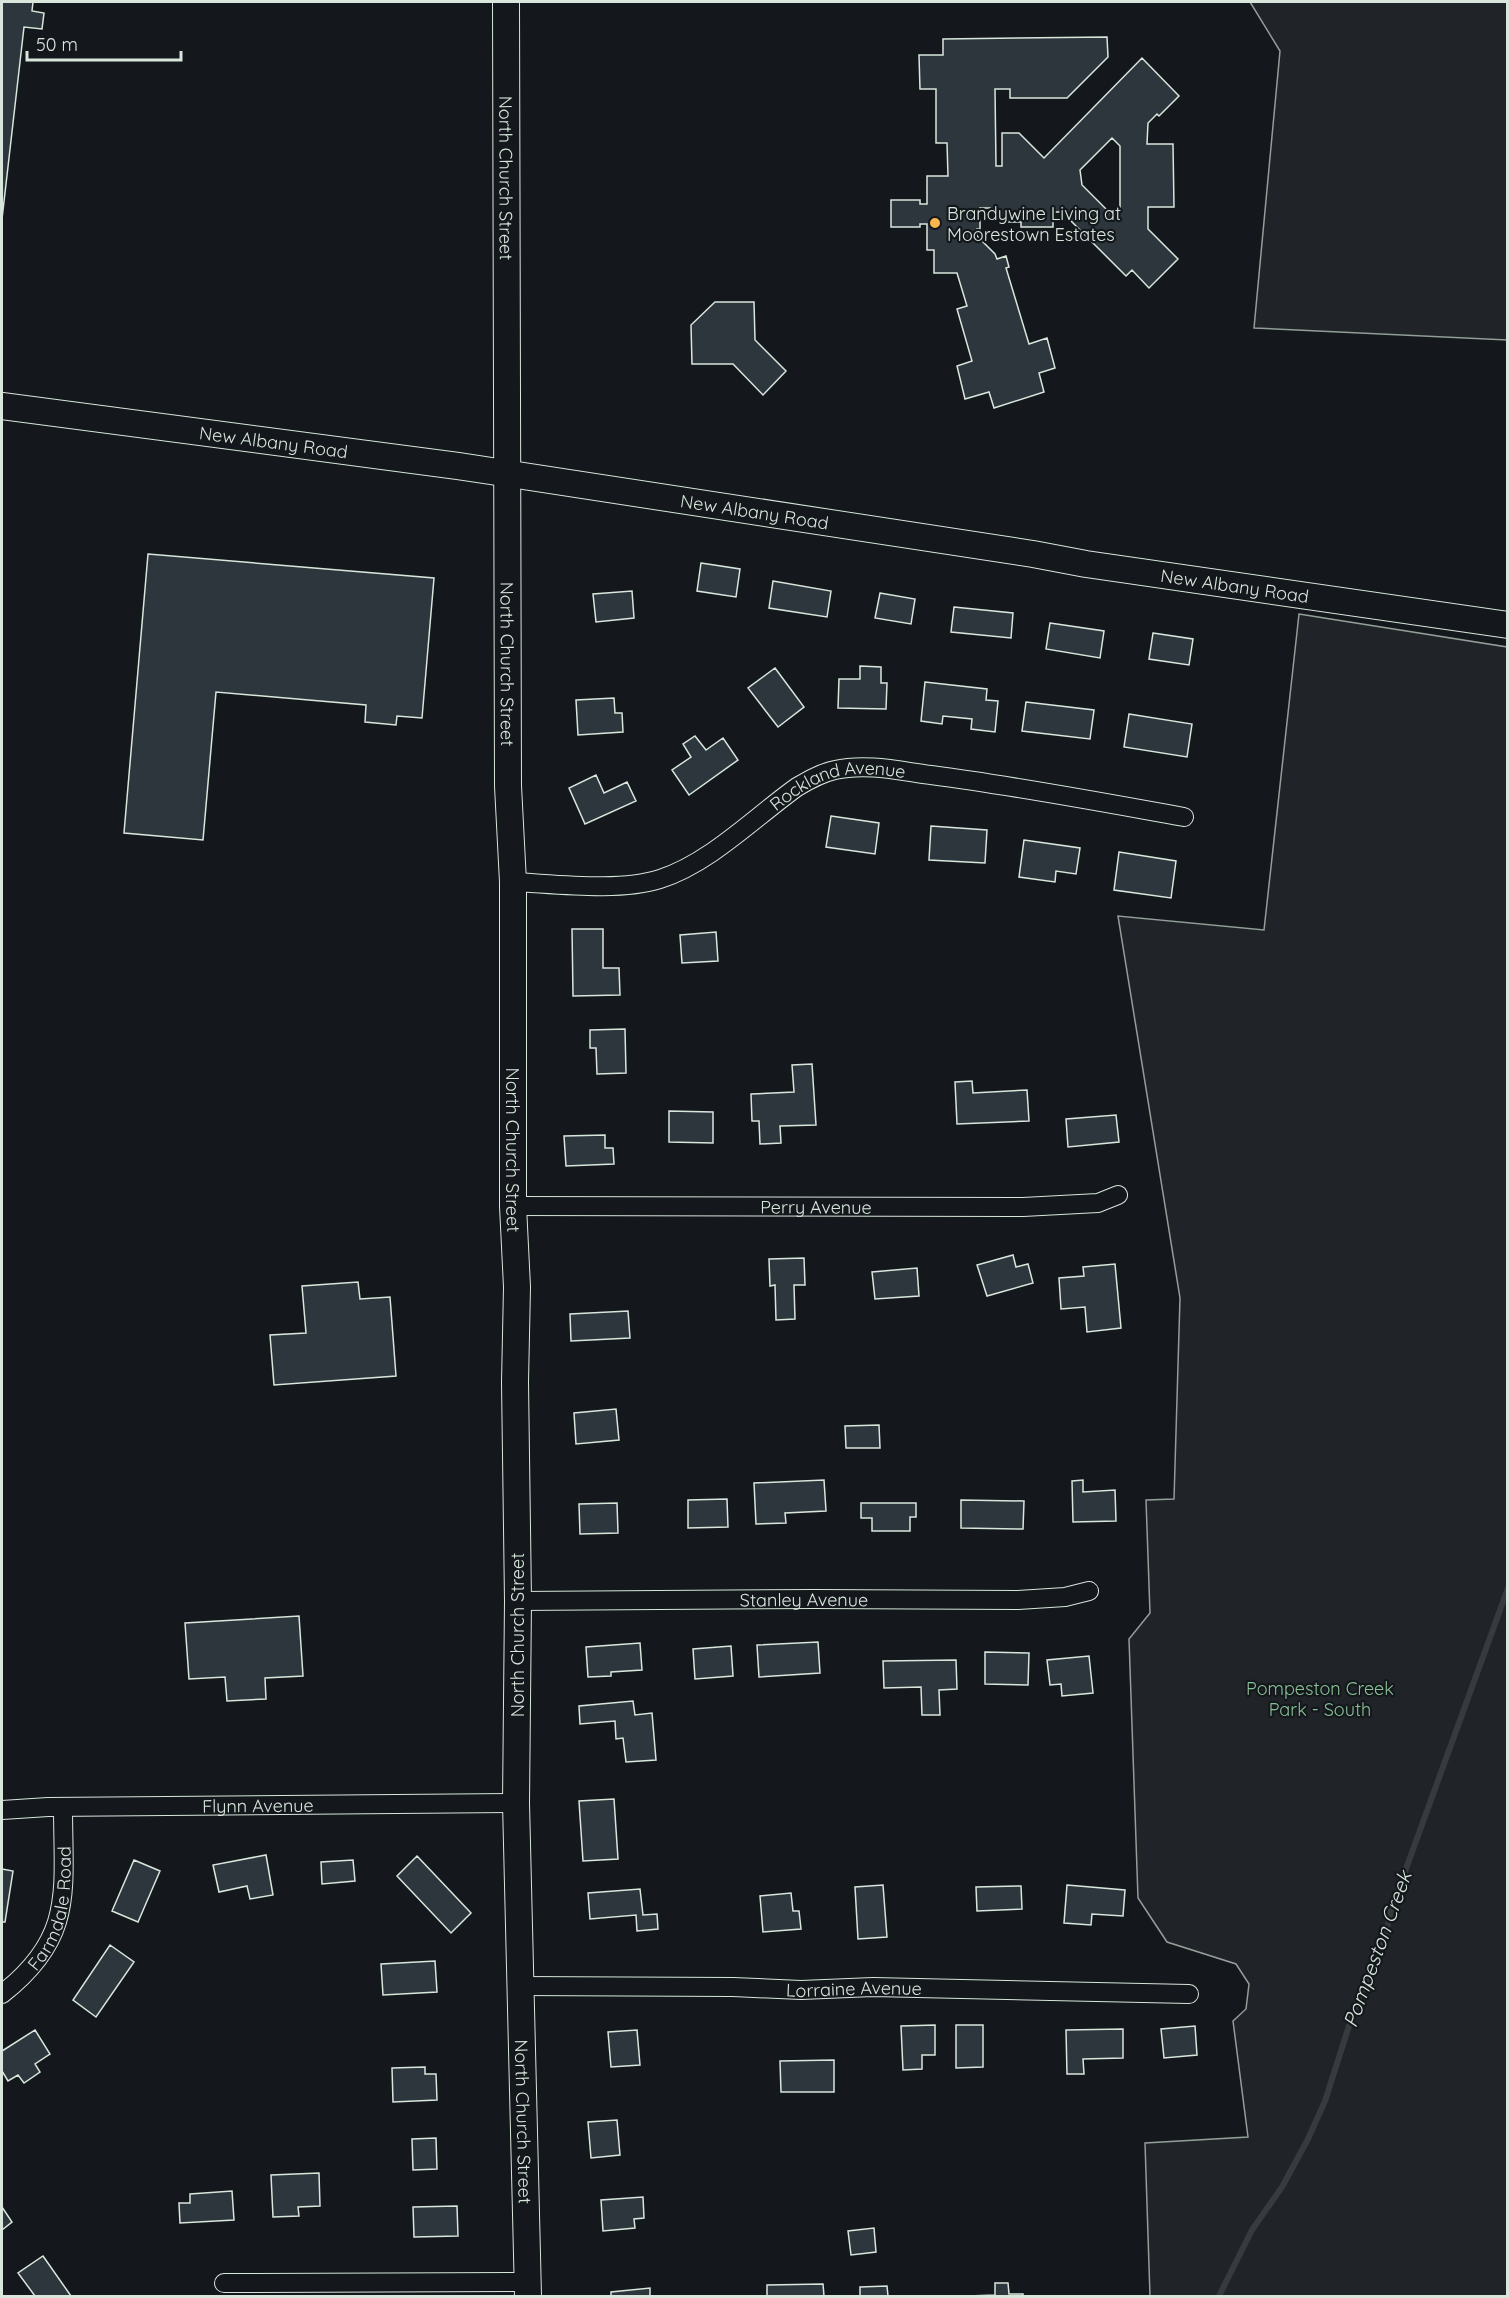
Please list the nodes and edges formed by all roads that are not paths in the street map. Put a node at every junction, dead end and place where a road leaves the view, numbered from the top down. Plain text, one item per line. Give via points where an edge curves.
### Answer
1 (506, 2) edge
2 (2, 406) edge
3 (507, 473) junction
4 (1508, 625) edge
5 (1184, 817) dead end
6 (513, 882) junction
7 (1118, 1195) dead end
8 (513, 1206) junction
9 (1089, 1591) dead end
10 (518, 1601) junction
11 (516, 1803) junction
12 (63, 1807) junction
13 (2, 1810) edge
14 (520, 1986) junction
15 (2, 1994) edge
16 (1189, 1994) dead end
17 (224, 2283) dead end
18 (528, 2289) edge

1 - 3 main road, North Church Street
2 - 3 main road, New Albany Road
3 - 4 main road, New Albany Road via 1086,564
3 - 6 main road, North Church Street via 508,786
5 - 6 street, Rockland Avenue via 887,769 836,770 797,787 699,860 660,879 620,885
6 - 8 main road, North Church Street
7 - 8 street, Perry Avenue via 1098,1203 1023,1207
8 - 10 main road, North Church Street
9 - 10 street, Stanley Avenue via 1065,1598 1018,1600
10 - 11 main road, North Church Street
11 - 12 street, Flynn Avenue
11 - 14 main road, North Church Street
12 - 13 street, Flynn Avenue
12 - 15 street, Farmdale Road via 64,1894 59,1918 49,1942 31,1968
14 - 16 street, Lorraine Avenue via 801,1990 873,1987
14 - 18 main road, North Church Street
17 - 18 street

